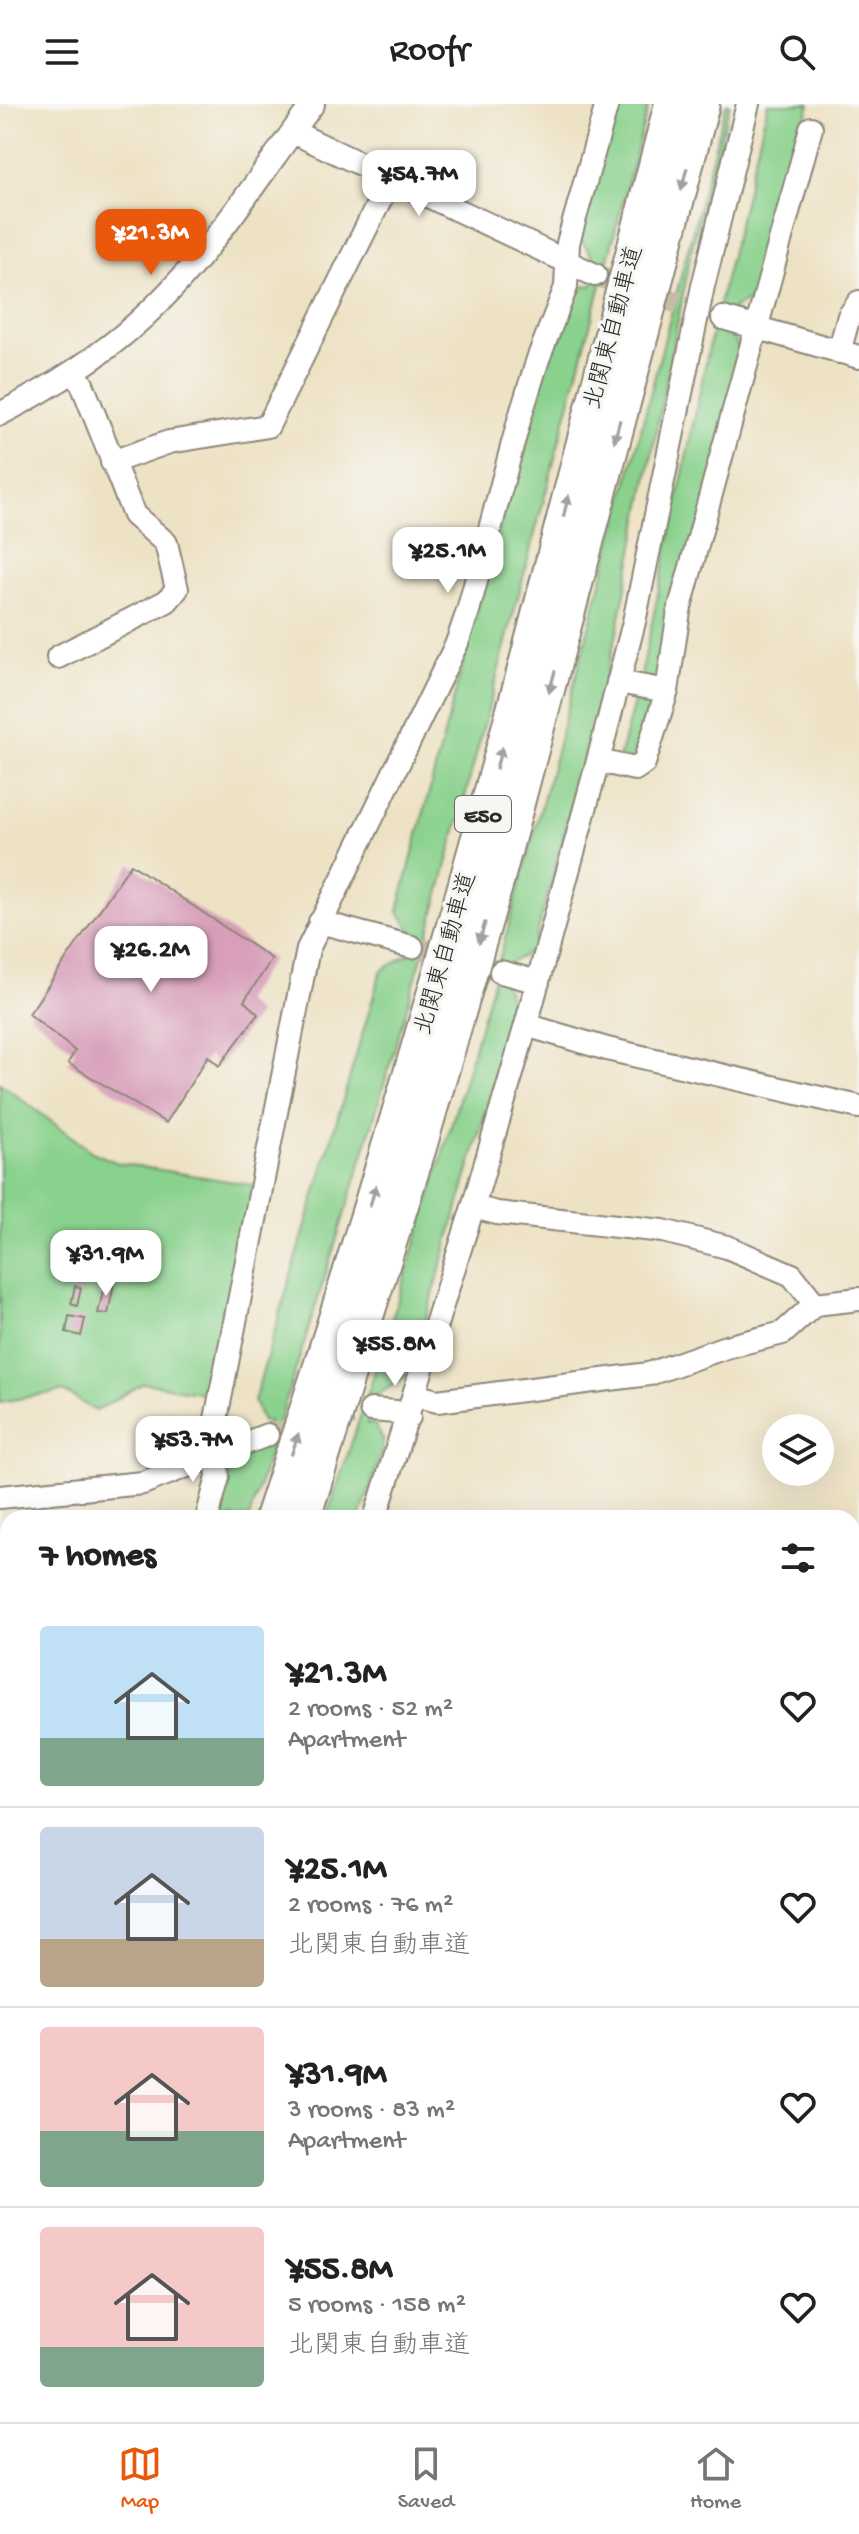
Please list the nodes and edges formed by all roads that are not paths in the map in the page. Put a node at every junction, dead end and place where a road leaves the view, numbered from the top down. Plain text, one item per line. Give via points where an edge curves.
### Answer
1 (313, 104) edge
2 (607, 104) edge
3 (671, 104) edge
4 (703, 104) edge
5 (748, 104) edge
6 (811, 128) dead end
7 (293, 132) junction
8 (390, 180) junction
9 (568, 261) junction
10 (595, 275) tunnel mouth
11 (859, 302) edge
12 (723, 318) tunnel mouth
13 (758, 330) junction
14 (849, 354) edge
15 (74, 371) junction
16 (0, 414) edge
17 (112, 462) junction
18 (58, 657) dead end
19 (618, 682) junction
20 (667, 691) junction
21 (598, 761) junction
22 (320, 922) junction
23 (412, 947) tunnel mouth
24 (501, 972) tunnel mouth
25 (538, 982) junction
26 (526, 1025) junction
27 (859, 1107) edge
28 (473, 1207) junction
29 (859, 1299) edge
30 (815, 1304) junction
31 (412, 1406) junction
32 (371, 1410) tunnel mouth
33 (267, 1435) tunnel mouth
34 (217, 1456) junction
35 (0, 1497) edge
36 (209, 1510) edge
37 (274, 1510) edge
38 (307, 1510) edge
39 (378, 1510) edge

1 - 7 street
2 - 9 street via 568,243
37 -> 3 highway, 北関東自動車道 / E50 via 394,1128 464,883
4 -> 38 highway, 北関東自動車道 / E50 via 496,886
5 - 19 street via 700,298
6 - 13 street
7 - 8 street
7 - 15 street via 188,271 137,323
8 - 9 street
8 - 17 street via 268,426 169,442
9 - 10 street
9 - 22 street via 566,287 538,359 457,643
11 - 14 street via 849,316
12 - 13 street
13 - 14 street
13 - 20 street via 679,611
15 - 16 street
15 - 17 street
17 - 18 street via 134,515 166,543 177,589 167,601
19 - 20 street
19 - 21 street
20 - 21 street via 641,768
21 - 25 street
22 - 23 street
22 - 34 street via 304,967 254,1216 216,1419
24 - 25 street
25 - 26 street
26 - 27 street
26 - 28 street
28 - 30 street via 663,1231 727,1247 792,1275
28 - 31 street
29 - 30 street
30 - 31 street via 783,1333 649,1374
31 - 32 street via 396,1412
31 - 39 street
33 - 34 street
34 - 35 street via 143,1483
34 - 36 street via 218,1477

